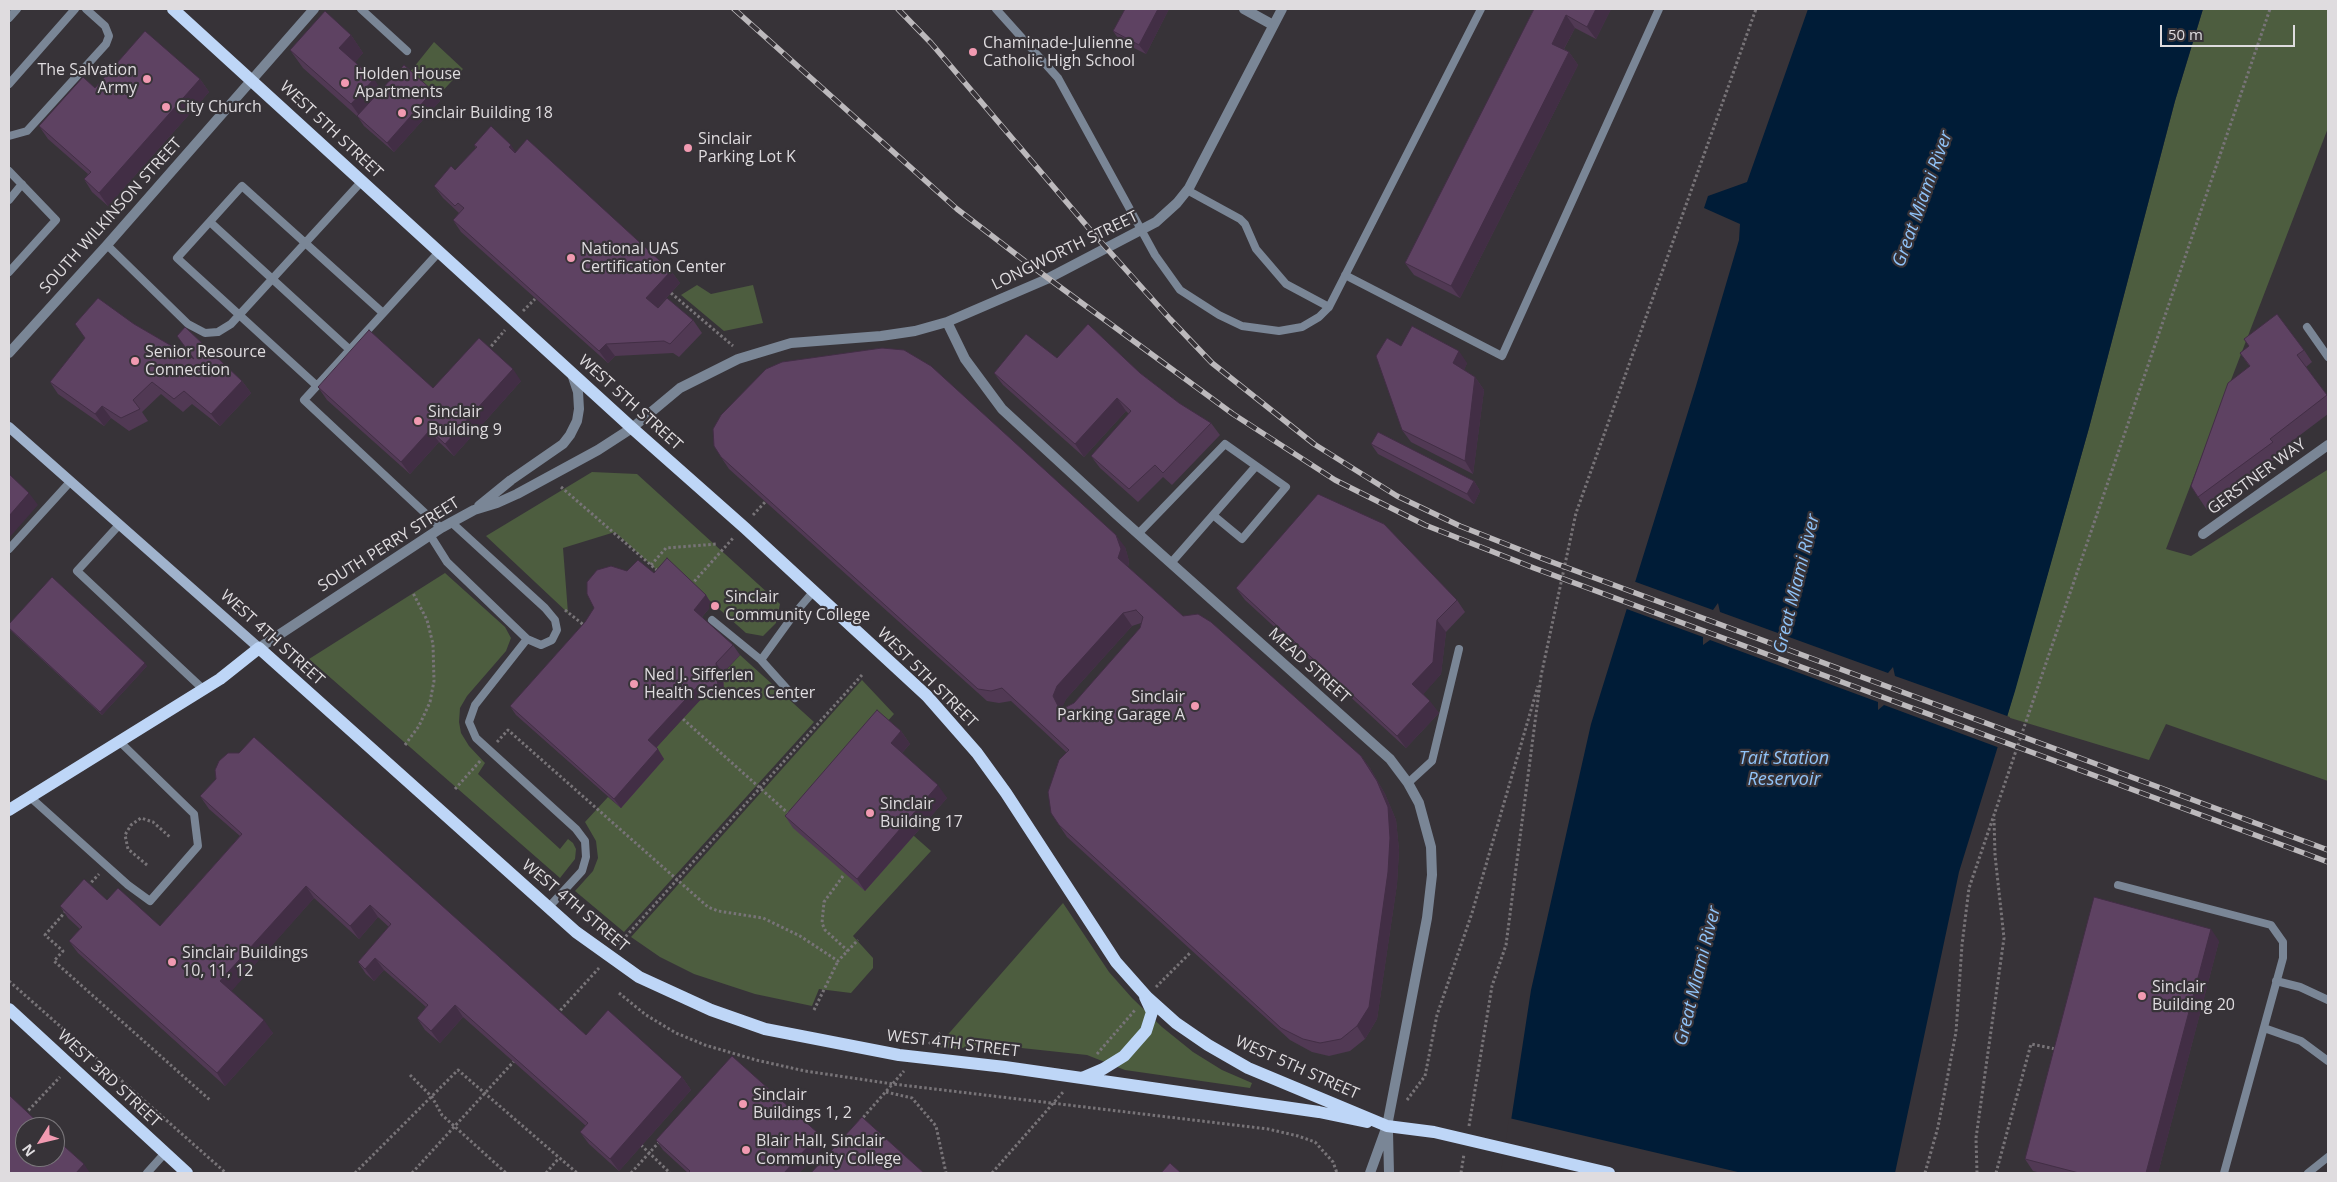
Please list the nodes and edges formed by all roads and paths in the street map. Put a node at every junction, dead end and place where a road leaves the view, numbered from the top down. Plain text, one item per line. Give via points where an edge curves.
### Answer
1 (17, 9) edge
2 (75, 9) edge
3 (86, 9) edge
4 (173, 9) edge
5 (314, 9) edge
6 (361, 9) edge
7 (996, 9) edge
8 (1244, 9) edge
9 (1282, 9) edge
10 (1481, 9) edge
11 (1659, 9) edge
12 (1756, 9) edge
13 (2270, 9) edge
14 (9, 18) edge
15 (1273, 25) junction
16 (406, 51) dead end
17 (252, 80) junction
18 (9, 84) edge
19 (9, 136) edge
20 (9, 171) edge
21 (362, 181) junction
22 (22, 184) junction
23 (1187, 190) junction
24 (9, 200) edge
25 (210, 222) junction
26 (306, 243) junction
27 (107, 245) junction
28 (439, 252) junction
29 (9, 272) edge
30 (1345, 275) junction
31 (273, 279) junction
32 (671, 293) dead end
33 (1329, 307) junction
34 (383, 313) junction
35 (240, 315) junction
36 (947, 322) junction
37 (2307, 327) dead end
38 (803, 341) joint
39 (350, 350) junction
40 (737, 350) dead end
41 (9, 353) edge
42 (2328, 357) edge
43 (572, 373) junction
44 (317, 386) junction
45 (9, 427) edge
46 (632, 428) junction
47 (2328, 445) edge
48 (1256, 466) junction
49 (70, 482) junction
50 (561, 487) dead end
51 (766, 501) edge
52 (474, 510) junction
53 (1213, 515) junction
54 (451, 522) junction
55 (747, 522) dead end
56 (119, 525) junction
57 (441, 528) junction
58 (1138, 534) junction
59 (2203, 534) dead end
60 (430, 535) junction
61 (735, 536) dead end
62 (717, 544) dead end
63 (9, 549) edge
64 (1171, 563) junction
65 (651, 565) junction
66 (661, 574) edge
67 (691, 584) edge
68 (813, 592) junction
69 (413, 593) dead end
70 (712, 620) dead end
71 (527, 639) junction
72 (259, 648) junction
73 (1459, 649) dead end
74 (761, 660) junction
75 (862, 675) dead end
76 (1541, 676) junction
77 (203, 689) junction
78 (794, 698) dead end
79 (683, 719) dead end
80 (119, 741) junction
81 (405, 745) dead end
82 (489, 750) junction
83 (1408, 783) junction
84 (760, 788) junction
85 (455, 789) dead end
86 (30, 797) junction
87 (9, 810) edge
88 (1994, 816) junction
89 (794, 818) edge
90 (171, 838) dead end
91 (147, 865) dead end
92 (106, 866) junction
93 (842, 876) edge
94 (677, 880) junction
95 (2118, 885) dead end
96 (82, 893) edge
97 (70, 907) edge
98 (548, 908) junction
99 (858, 940) dead end
100 (615, 948) dead end
101 (848, 951) junction
102 (1191, 952) edge
103 (838, 961) junction
104 (599, 968) dead end
105 (9, 980) edge
106 (2276, 981) junction
107 (619, 993) dead end
108 (1145, 994) junction
109 (2328, 1000) edge
110 (9, 1009) edge
111 (814, 1010) dead end
112 (551, 1021) edge
113 (2264, 1028) junction
114 (2065, 1051) edge
115 (738, 1055) junction
116 (518, 1056) edge
117 (917, 1057) junction
118 (2328, 1061) edge
119 (731, 1062) edge
120 (70, 1066) junction
121 (410, 1076) dead end
122 (1082, 1078) junction
123 (893, 1084) junction
124 (486, 1092) junction
125 (886, 1092) junction
126 (432, 1096) junction
127 (211, 1101) dead end
128 (1403, 1106) dead end
129 (25, 1115) edge
130 (859, 1122) edge
131 (1387, 1126) junction
132 (455, 1127) junction
133 (1468, 1134) dead end
134 (665, 1136) edge
135 (1466, 1144) dead end
136 (641, 1146) dead end
137 (165, 1153) junction
138 (2328, 1157) edge
139 (559, 1158) junction
140 (147, 1173) edge
141 (187, 1173) edge
142 (226, 1173) edge
143 (356, 1173) edge
144 (412, 1173) edge
145 (506, 1173) edge
146 (546, 1173) edge
147 (576, 1173) edge
148 (631, 1173) edge
149 (670, 1173) edge
150 (946, 1173) edge
151 (1337, 1173) edge
152 (1370, 1173) edge
153 (1389, 1173) edge
154 (1461, 1173) edge
155 (1609, 1173) edge
156 (1925, 1173) edge
157 (1977, 1173) edge
158 (1996, 1173) edge
159 (2224, 1173) edge
160 (2308, 1173) edge

1 - 14 lane
2 - 18 lane
3 - 19 lane via 105,26 109,36 106,44 27,131
4 - 17 main road, WEST 5TH STREET
5 - 17 street, SOUTH WILKINSON STREET
6 - 16 lane
7 - 33 lane via 1058,78 1154,256 1180,290 1242,326 1280,331 1302,327 1319,318
8 - 15 street
9 - 15 street, LONGWORTH STREET
10 - 30 lane
11 - 30 lane via 1502,356
12 - 76 path via 1576,512
13 - 88 path
15 - 23 street, LONGWORTH STREET
17 - 21 main road, WEST 5TH STREET
17 - 27 street, SOUTH WILKINSON STREET
20 - 22 lane
21 - 26 lane
21 - 28 main road, WEST 5TH STREET
22 - 24 lane
22 - 29 lane via 56,220
23 - 33 lane via 1240,219 1256,249 1286,284
23 - 36 street, LONGWORTH STREET via 1156,222 1136,234 1047,279
25 - 26 lane via 242,186
25 - 31 lane
25 - 35 lane via 178,258
26 - 31 lane
26 - 34 lane
27 - 35 lane via 188,324 205,333 218,332
27 - 41 street, SOUTH WILKINSON STREET
28 - 34 lane
28 - 43 main road, WEST 5TH STREET
30 - 33 lane
31 - 35 lane
31 - 39 lane
32 - 40 path
34 - 39 lane
35 - 44 lane
36 - 38 street, LONGWORTH STREET via 889,335
36 - 58 street, MEAD STREET via 965,360 1002,409
37 - 42 lane
38 - 46 street, SOUTH PERRY STREET via 738,360 680,388
39 - 44 lane
43 - 46 main road, WEST 5TH STREET
43 - 52 street via 579,409 570,435 563,444
44 - 57 lane via 304,400
45 - 49 main road, WEST 4TH STREET
46 - 52 street, SOUTH PERRY STREET via 517,494
46 - 68 main road, WEST 5TH STREET
47 - 59 street, GERSTNER WAY
48 - 53 lane
48 - 53 lane via 1286,487 1242,540
48 - 58 lane via 1226,444
49 - 56 main road, WEST 4TH STREET
49 - 63 lane
50 - 65 path
51 - 55 path
52 - 54 street, SOUTH PERRY STREET
53 - 64 lane
54 - 57 street, SOUTH PERRY STREET
54 - 71 lane via 555,620 557,630 552,640 541,645
56 - 72 main road, WEST 4TH STREET
56 - 77 lane via 77,571
57 - 60 street, SOUTH PERRY STREET
58 - 64 street, MEAD STREET
60 - 71 lane via 446,562
60 - 72 street, SOUTH PERRY STREET
61 - 67 path
62 - 65 path via 666,548
64 - 83 street, MEAD STREET via 1390,759
65 - 66 path
68 - 74 lane
68 - 108 main road, WEST 5TH STREET via 916,685 958,730 1019,811 1116,962
69 - 81 path via 433,644 434,681 430,702 419,726
70 - 74 lane
71 - 82 lane via 475,705 469,722 476,738
72 - 77 main road, SOUTH PERRY STREET
72 - 98 main road, WEST 4TH STREET
73 - 83 lane via 1432,761
74 - 78 lane
75 - 84 path
76 - 128 path via 1472,913 1437,1015 1425,1076
76 - 133 path via 1506,945 1492,986
77 - 80 main road, SOUTH PERRY STREET
79 - 84 path
80 - 86 main road, SOUTH PERRY STREET
80 - 92 lane via 194,814 198,846 150,901
82 - 85 path
82 - 94 path via 508,730
82 - 98 lane via 576,829 585,841 586,857 582,871
83 - 131 street, MEAD STREET via 1426,825 1432,875 1427,918
84 - 89 path
84 - 94 path
86 - 87 main road, SOUTH PERRY STREET
86 - 92 lane
88 - 156 path via 1970,888 1956,1032 1938,1127
88 - 157 path via 1994,855 2004,938 1976,1138
90 - 91 path via 153,822 141,818 131,825 125,835 128,849
92 - 96 path
93 - 101 path via 824,902 822,923 825,930
94 - 100 path
94 - 103 path via 708,907 763,918 800,936
95 - 106 lane via 2271,925 2283,942 2283,958
97 - 127 path via 45,935 63,951 54,961
98 - 117 main road, WEST 4TH STREET via 624,968 653,985 712,1010 765,1029
99 - 101 path
101 - 103 path
102 - 108 path
103 - 111 path
104 - 112 path
105 - 142 path
106 - 109 lane via 2300,987
106 - 113 lane
107 - 115 path via 676,1033
108 - 122 main road via 1152,1012 1146,1031 1124,1056
108 - 131 main road, WEST 5TH STREET via 1176,1023 1248,1068
110 - 120 main road, WEST 3RD STREET
113 - 118 lane via 2301,1041
113 - 159 lane
114 - 158 path via 2031,1044
115 - 119 path
115 - 123 path via 804,1071
116 - 124 path
117 - 122 main road, WEST 4TH STREET
117 - 123 path
120 - 129 path
120 - 137 main road, WEST 3RD STREET
121 - 126 path
122 - 131 main road, WEST 4TH STREET via 1319,1112
123 - 125 path
123 - 151 path via 1298,1136 1315,1142 1333,1162
124 - 126 path via 458,1070
124 - 132 path
124 - 139 path
125 - 130 path
125 - 150 path via 912,1098 936,1126
126 - 132 path via 442,1115
126 - 143 path
131 - 152 street
131 - 153 street
131 - 155 main road, WEST 5TH STREET via 1434,1132
132 - 144 path
132 - 145 path
134 - 148 path
135 - 154 path
136 - 149 path
137 - 140 lane
137 - 141 main road, WEST 3RD STREET
138 - 160 lane
139 - 146 path
139 - 147 path

